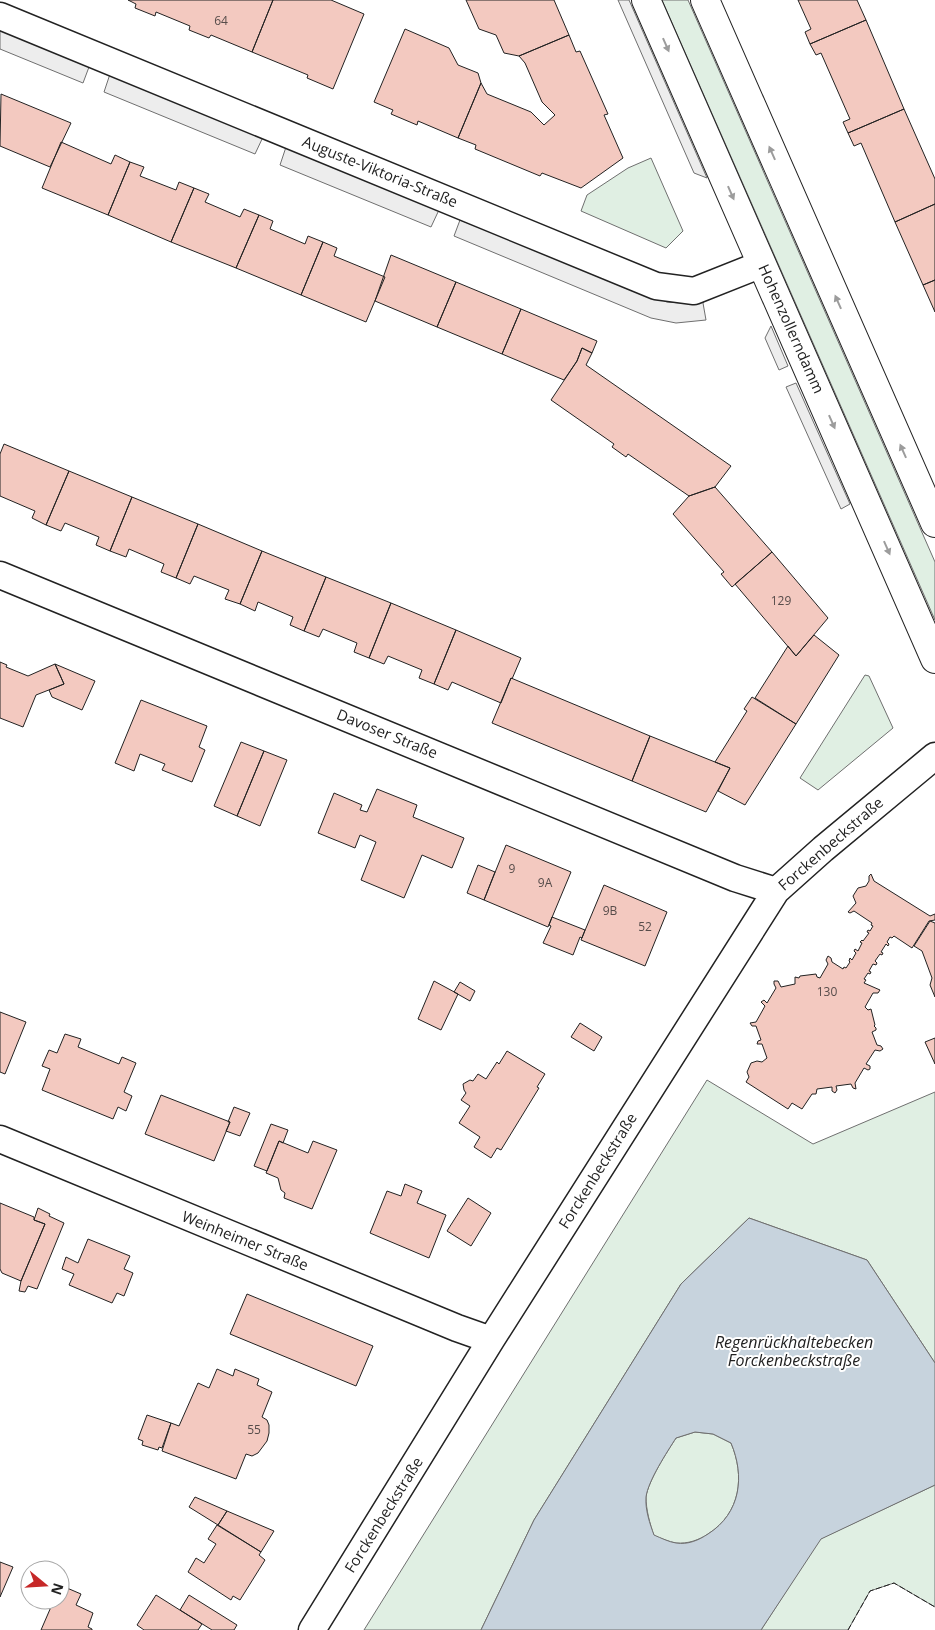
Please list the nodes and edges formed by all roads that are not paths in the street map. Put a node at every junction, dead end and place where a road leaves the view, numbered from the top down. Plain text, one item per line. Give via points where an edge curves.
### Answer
1 (646, 0) edge
2 (705, 0) edge
3 (0, 16) edge
4 (762, 264) junction
5 (935, 523) edge
6 (0, 575) edge
7 (935, 659) edge
8 (935, 756) edge
9 (776, 891) junction
10 (0, 1139) edge
11 (491, 1340) junction
12 (312, 1630) edge

1 -> 4 main road, Hohenzollerndamm
5 -> 2 main road
3 - 4 street, Auguste-Viktoria-Straße via 656,286 694,291
4 -> 7 main road, Hohenzollerndamm
6 - 9 street, Davoser Straße via 726,874
8 - 9 street, Forckenbeckstraße
9 - 11 street, Forckenbeckstraße
10 - 11 street, Weinheimer Straße
11 - 12 street, Forckenbeckstraße

